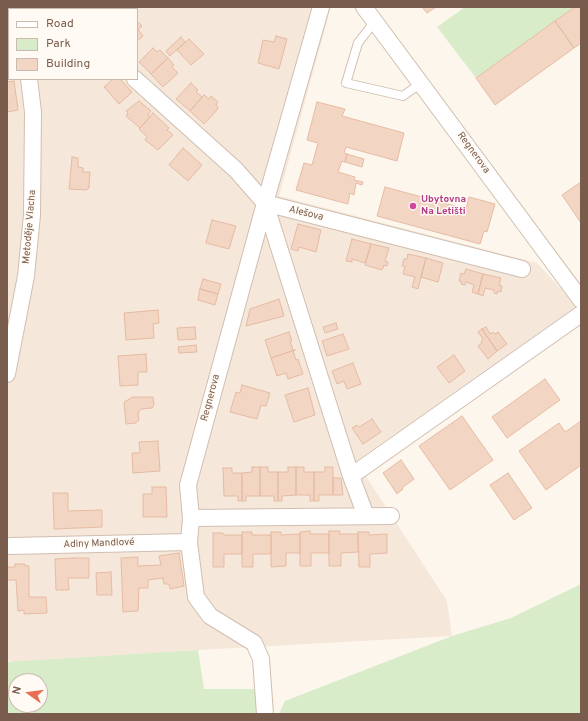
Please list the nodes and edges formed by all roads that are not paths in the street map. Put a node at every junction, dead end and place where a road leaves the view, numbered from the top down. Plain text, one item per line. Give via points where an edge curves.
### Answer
1 (321, 7) edge
2 (364, 7) edge
3 (375, 21) junction
4 (29, 80) edge
5 (136, 80) edge
6 (421, 83) junction
7 (265, 203) junction
8 (522, 269) dead end
9 (581, 300) edge
10 (581, 314) edge
11 (7, 374) edge
12 (351, 476) junction
13 (366, 516) junction
14 (391, 516) dead end
15 (191, 518) junction
16 (189, 542) junction
17 (10, 546) dead end
18 (265, 714) edge

1 - 7 street, Regnerova
2 - 3 street, Regnerova
3 - 6 street, Regnerova
3 - 6 lane via 358,43 346,83 403,96
4 - 11 street, Metoděje Vlacha via 34,112 32,215 26,276
5 - 7 street via 236,170
6 - 9 street, Regnerova
7 - 8 street, Alešova
7 - 12 street
7 - 15 street, Regnerova via 188,485
10 - 12 street
12 - 13 street
13 - 14 street
13 - 15 street
15 - 16 street, Regnerova
16 - 17 street, Adiny Mandlové
16 - 18 street, Regnerova via 196,597 210,616 254,642 261,659

